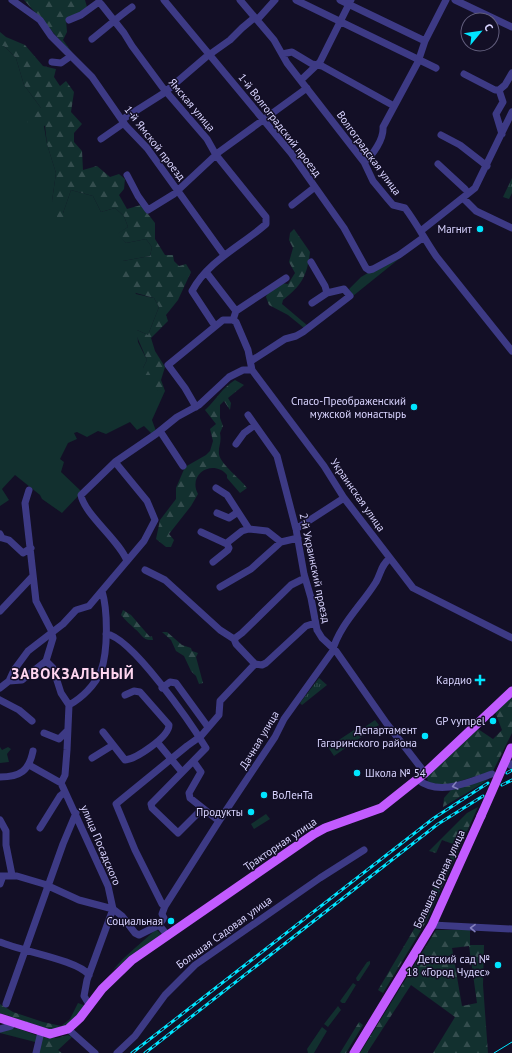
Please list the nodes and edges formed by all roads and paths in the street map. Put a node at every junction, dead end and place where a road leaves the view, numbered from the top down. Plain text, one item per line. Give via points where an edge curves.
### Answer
1 (12, 0) edge
2 (164, 0) edge
3 (240, 0) edge
4 (276, 0) edge
5 (296, 0) edge
6 (340, 0) edge
7 (446, 0) edge
8 (455, 0) edge
9 (350, 2) edge
10 (132, 7) dead end
11 (256, 19) junction
12 (69, 20) dead end
13 (115, 21) junction
14 (341, 21) junction
15 (512, 27) edge
16 (92, 39) dead end
17 (425, 41) junction
18 (282, 54) junction
19 (209, 55) junction
20 (71, 56) junction
21 (418, 59) junction
22 (52, 62) dead end
23 (317, 64) junction
24 (436, 68) dead end
25 (512, 73) edge
26 (464, 74) dead end
27 (300, 80) junction
28 (307, 88) junction
29 (166, 90) junction
30 (499, 90) junction
31 (394, 106) junction
32 (512, 112) edge
33 (264, 119) junction
34 (123, 122) junction
35 (502, 134) junction
36 (441, 135) dead end
37 (101, 139) dead end
38 (216, 155) junction
39 (364, 162) junction
40 (438, 164) dead end
41 (487, 166) junction
42 (127, 175) dead end
43 (315, 187) junction
44 (465, 189) dead end
45 (178, 190) junction
46 (463, 198) junction
47 (292, 206) dead end
48 (512, 228) edge
49 (423, 234) junction
50 (224, 255) junction
51 (310, 262) dead end
52 (206, 272) junction
53 (286, 278) dead end
54 (327, 293) junction
55 (312, 303) dead end
56 (236, 311) junction
57 (233, 320) junction
58 (215, 326) junction
59 (512, 351) edge
60 (251, 361) junction
61 (252, 370) junction
62 (196, 407) junction
63 (248, 416) dead end
64 (255, 425) junction
65 (160, 431) junction
66 (236, 444) dead end
67 (115, 462) junction
68 (183, 466) dead end
69 (216, 488) dead end
70 (29, 490) dead end
71 (344, 498) junction
72 (238, 512) junction
73 (217, 513) dead end
74 (249, 529) junction
75 (296, 529) junction
76 (201, 532) dead end
77 (1, 537) edge
78 (298, 538) junction
79 (281, 542) junction
80 (227, 544) junction
81 (31, 548) junction
82 (390, 558) junction
83 (127, 561) junction
84 (213, 562) dead end
85 (145, 570) dead end
86 (34, 576) junction
87 (305, 578) junction
88 (220, 587) dead end
89 (102, 591) junction
90 (0, 611) edge
91 (315, 623) junction
92 (52, 633) junction
93 (106, 634) junction
94 (512, 638) edge
95 (234, 639) junction
96 (333, 648) junction
97 (46, 661) junction
98 (255, 664) junction
99 (9, 681) junction
100 (0, 688) edge
101 (162, 688) junction
102 (512, 690) edge
103 (125, 695) dead end
104 (0, 700) edge
105 (70, 705) junction
106 (32, 721) dead end
107 (208, 727) junction
108 (67, 731) junction
109 (103, 732) dead end
110 (44, 733) dead end
111 (200, 738) junction
112 (157, 742) junction
113 (113, 745) junction
114 (511, 747) edge
115 (33, 751) dead end
116 (92, 758) dead end
117 (171, 759) junction
118 (194, 762) junction
119 (29, 765) junction
120 (182, 772) junction
121 (425, 773) junction
122 (492, 774) dead end
123 (0, 777) edge
124 (417, 779) junction
125 (62, 784) junction
126 (65, 792) junction
127 (202, 809) junction
128 (76, 813) junction
129 (0, 820) edge
130 (219, 821) junction
131 (40, 828) dead end
132 (364, 850) dead end
133 (12, 875) junction
134 (1, 876) edge
135 (0, 884) edge
136 (48, 886) junction
137 (165, 906) junction
138 (113, 909) junction
139 (159, 925) junction
140 (432, 925) junction
141 (512, 929) edge
142 (168, 936) junction
143 (0, 942) edge
144 (25, 950) junction
145 (89, 975) junction
146 (6, 1004) dead end
147 (90, 1006) junction
148 (0, 1018) edge
149 (13, 1022) junction
150 (0, 1029) edge
151 (68, 1030) junction
152 (42, 1032) junction
153 (36, 1053) edge
154 (96, 1053) edge
155 (117, 1053) edge
156 (354, 1053) edge

1 - 20 street, 1-й Ямской проезд via 40,20 51,36
2 - 19 street, 1-й Волгоградский проезд
3 - 11 street, Волгоградская улица
4 - 11 street
5 - 14 street
6 - 9 street
7 - 17 street
8 - 15 street
9 - 14 street
9 - 17 street
10 - 13 street
11 - 18 street, Волгоградская улица
11 - 19 street
12 - 13 street, Ямская улица via 99,2
13 - 16 street via 105,26
13 - 29 street, Ямская улица
14 - 21 street
14 - 23 street via 325,54
17 - 21 street
18 - 23 street via 292,52 312,64
18 - 27 street, Волгоградская улица
19 - 29 street
19 - 33 street, 1-й Волгоградский проезд
20 - 22 street via 61,63
20 - 34 street, 1-й Ямской проезд via 92,77
21 - 24 street
21 - 31 street
23 - 27 street
23 - 31 street
25 - 30 street
26 - 30 street
27 - 28 street, Волгоградская улица
28 - 33 street
28 - 39 street, Волгоградская улица
29 - 34 street
29 - 38 street, Ямская улица via 207,139
30 - 35 street via 503,102 496,114
31 - 39 street via 376,147
32 - 35 street
33 - 38 street
33 - 43 street, 1-й Волгоградский проезд
34 - 37 street
34 - 45 street, 1-й Ямской проезд via 147,148
35 - 41 street
36 - 41 street via 460,145
38 - 45 street
38 - 50 street, Ямская улица via 263,212 267,222 248,240
39 - 49 street, Волгоградская улица via 373,181 393,205 405,208
40 - 44 street
41 - 46 street via 475,188
42 - 45 street via 148,210
43 - 47 street
43 - 49 street, 1-й Волгоградский проезд via 369,270 400,255
45 - 50 street, 1-й Ямской проезд
46 - 48 street via 476,211
46 - 49 street
49 - 59 street, Волгоградская улица via 436,256
50 - 52 street
51 - 54 street
52 - 56 street
52 - 58 street via 198,280 192,295
53 - 56 street
54 - 55 street
54 - 60 street via 344,290 350,296 303,332 285,339
56 - 57 street
57 - 58 street via 225,319
57 - 60 street via 241,332
58 - 62 street via 168,365
60 - 61 street
61 - 62 street via 243,370 229,377
61 - 71 street, Украинская улица via 324,466
62 - 65 street via 177,417
63 - 64 street, 2-й Украинский проезд
64 - 66 street via 244,432
64 - 75 street, 2-й Украинский проезд via 277,456
65 - 67 street
65 - 68 street
67 - 83 street via 138,489 155,516 152,529
67 - 83 street via 81,495 84,505 100,522
69 - 72 street via 227,495
70 - 81 street via 25,503
71 - 75 street
71 - 82 street, Украинская улица
72 - 73 street via 229,518
72 - 74 street
74 - 79 street via 267,531
74 - 80 street via 242,531
75 - 78 street, 2-й Украинский проезд
76 - 80 street via 210,541
77 - 81 street via 9,540 23,553
78 - 79 street
78 - 87 street, 2-й Украинский проезд
79 - 88 street via 251,570
80 - 84 street via 228,550
81 - 86 street
82 - 94 street, Украинская улица via 418,591
82 - 96 street, Дачная улица via 383,564 376,582 352,613
83 - 89 street
85 - 95 street via 164,580 220,630
86 - 90 street
86 - 92 street via 36,601
87 - 91 street, 2-й Украинский проезд
87 - 95 street via 291,585
89 - 92 street via 89,606 76,610
89 - 93 street
91 - 96 street, 2-й Украинский проезд via 322,638
91 - 98 street via 306,626 266,663
92 - 97 street via 53,638
92 - 99 street via 28,651
93 - 101 street via 115,637 130,649
93 - 105 street via 100,672 82,698
95 - 98 street
96 - 121 street, 2-й Украинский проезд
96 - 130 street, Дачная улица
97 - 99 street via 22,680
97 - 105 street via 53,668 61,693
98 - 107 street via 220,702 219,715
99 - 100 street
101 - 107 street via 170,682 176,683
101 - 111 street
102 - 121 main road, Тракторная улица
103 - 112 street via 134,691 140,692 169,725 168,731
104 - 106 street via 19,710
105 - 108 street
107 - 111 street
108 - 110 street via 60,739
108 - 125 street via 65,775
109 - 113 street
111 - 117 street
111 - 118 street via 206,748
112 - 113 street via 133,759 125,760
112 - 117 street
113 - 116 street
114 - 140 main road, Большая Горная улица, bridge
115 - 119 street
117 - 120 street
117 - 137 street via 116,804 135,850
118 - 120 street
118 - 127 street via 201,772 189,795
119 - 123 street via 16,776
119 - 125 street
120 - 127 street via 151,804 152,808 178,833
121 - 124 main road, Тракторная улица
122 -> 124 street via 447,788 424,785
124 - 142 main road, Тракторная улица via 374,811 339,822 314,834
125 - 126 street, улица Посадского
126 - 128 street, улица Посадского
126 - 131 street
127 - 130 street
128 - 136 street
128 - 138 street, улица Посадского via 108,886
129 - 133 street via 6,831
130 - 137 street, Дачная улица
132 - 155 street, Большая Садовая улица via 195,965 165,996 136,1036
133 - 134 street
133 - 136 street
134 - 135 street
136 - 138 street via 79,900
136 - 144 street
137 - 139 street, Дачная улица via 162,914 164,918
138 - 139 street via 139,935
138 - 145 street
139 - 142 street
141 -> 140 street
140 - 156 main road, Большая Горная улица
142 - 147 main road, Тракторная улица via 120,970
143 - 144 street via 12,948
144 - 145 street via 79,967
144 - 146 street
145 - 147 street via 84,996
147 - 151 main road, Тракторная улица
148 - 149 main road
149 - 150 street via 11,1026
149 - 152 main road
151 - 152 main road via 56,1034
151 - 154 street
152 - 153 street

